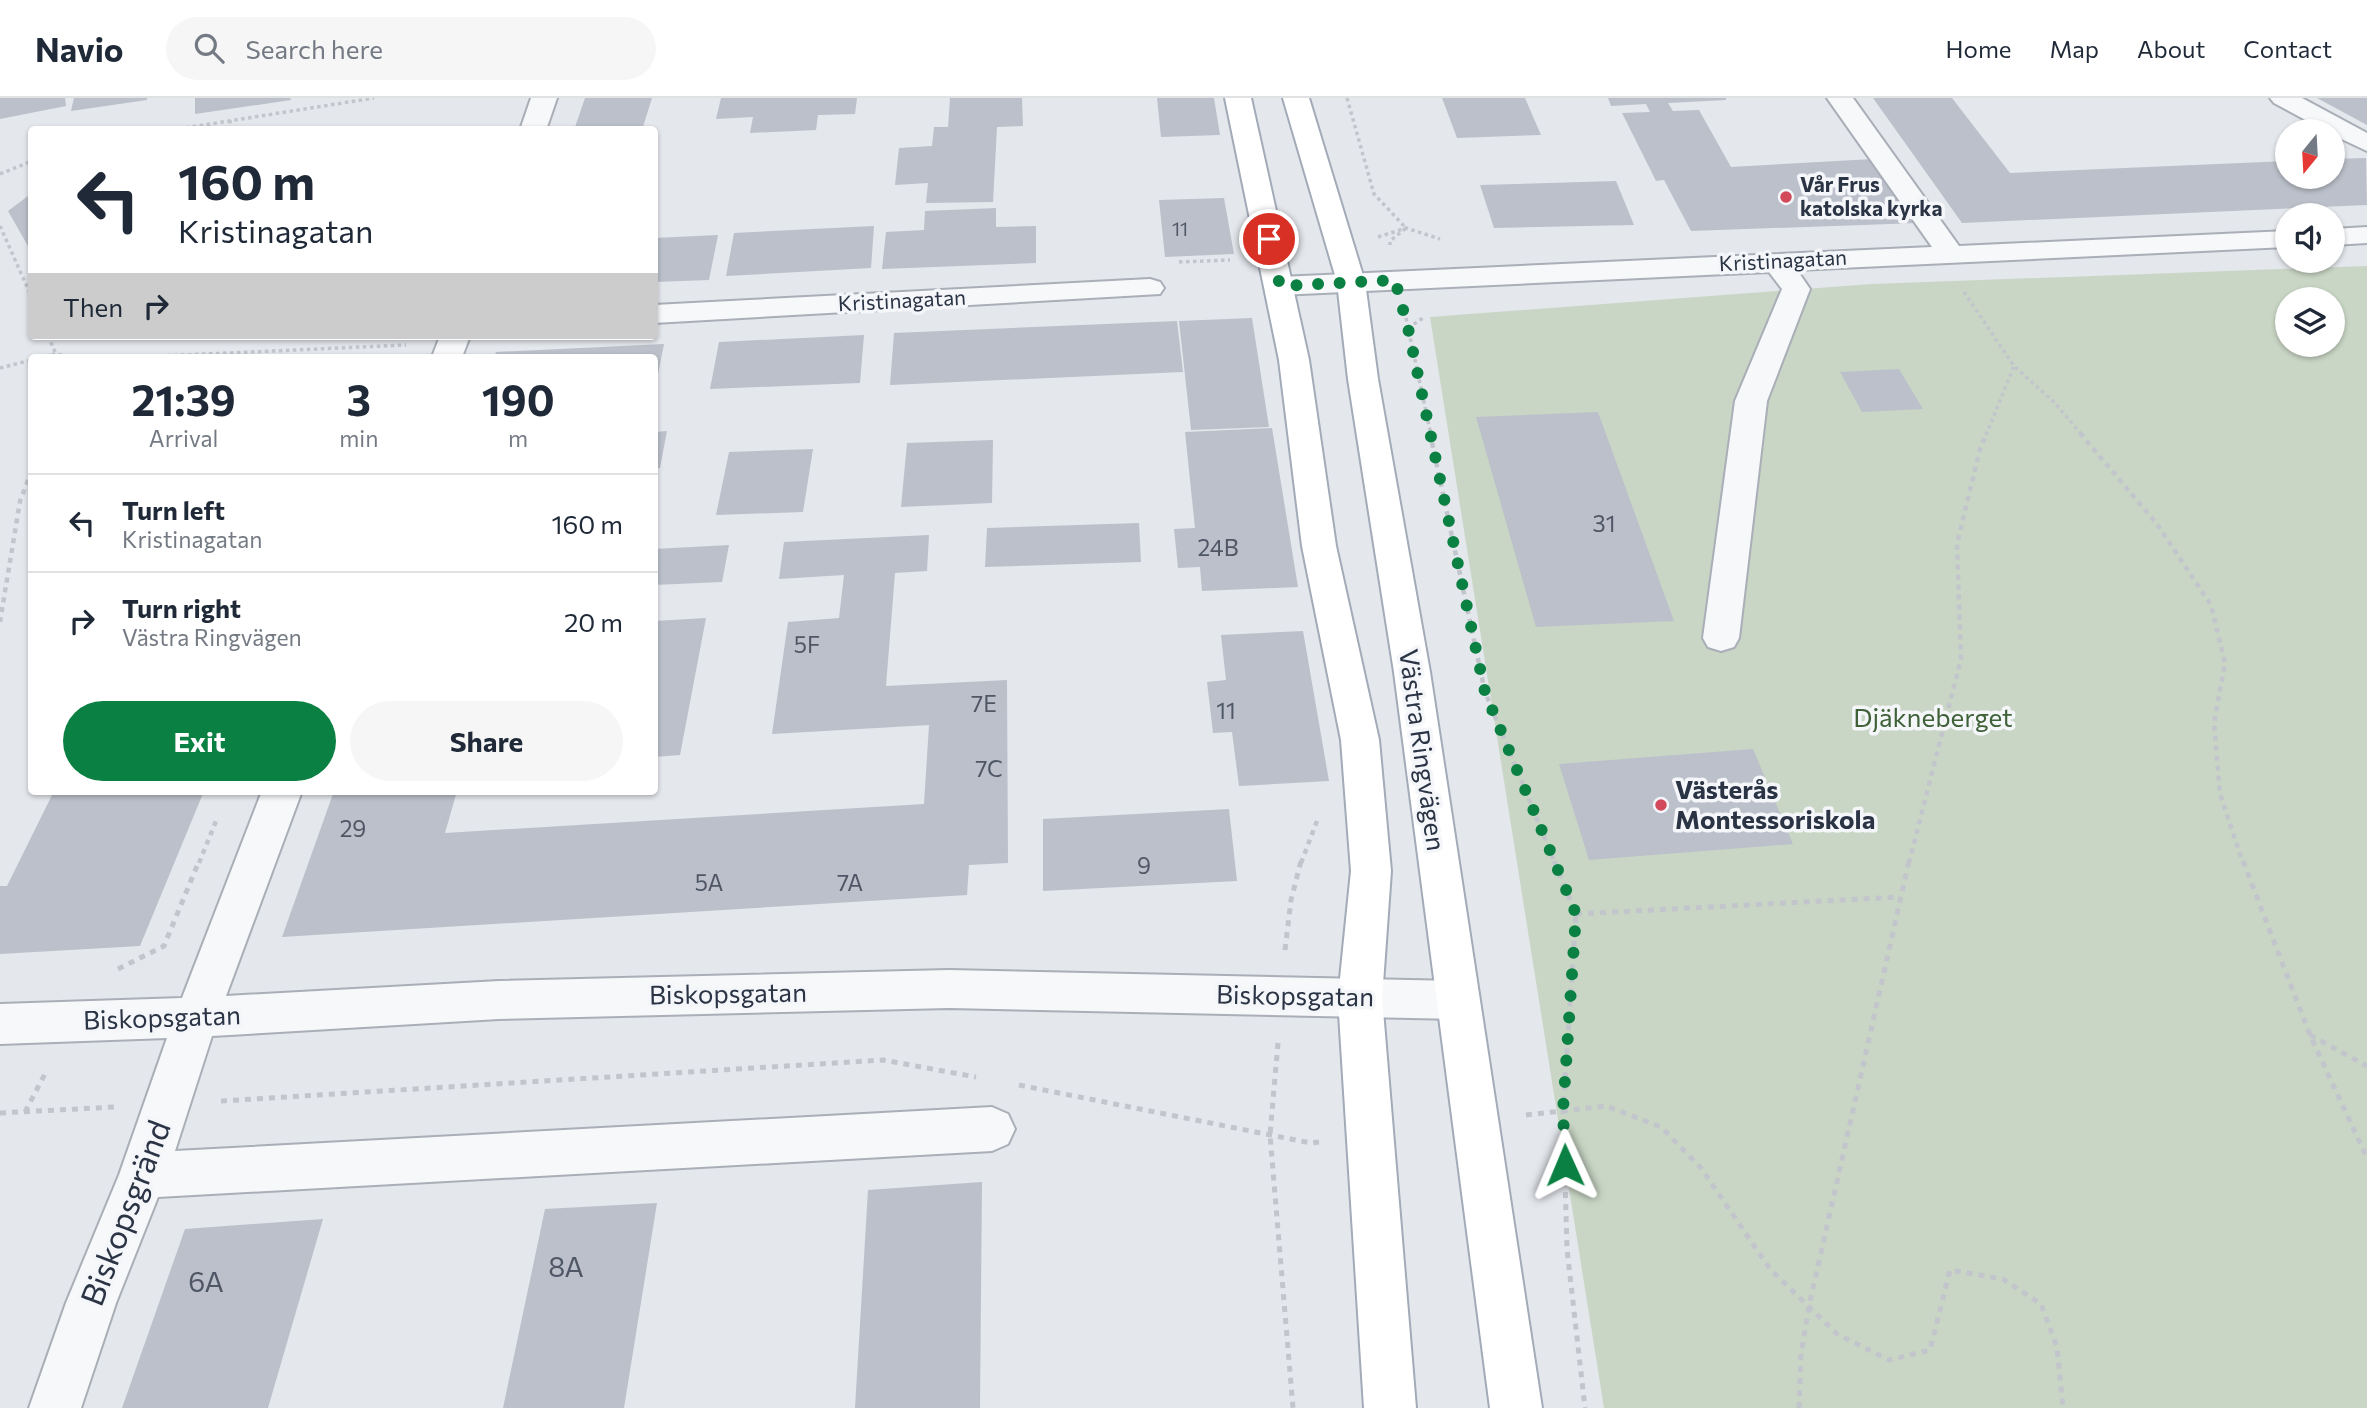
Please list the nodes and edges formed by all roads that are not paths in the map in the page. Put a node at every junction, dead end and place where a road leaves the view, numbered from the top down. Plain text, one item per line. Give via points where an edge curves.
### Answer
1 (544, 98) edge
2 (1238, 98) edge
3 (1296, 98) edge
4 (1840, 98) edge
5 (2283, 98) edge
6 (534, 126) edge
7 (2367, 143) edge
8 (2367, 235) edge
9 (2345, 236) edge
10 (2275, 240) edge
11 (1951, 254) junction
12 (1777, 262) junction
13 (1351, 282) junction
14 (1280, 286) junction
15 (1150, 288) dead end
16 (658, 314) edge
17 (1721, 638) dead end
18 (280, 795) edge
19 (1360, 998) junction
20 (1457, 1000) junction
21 (197, 1017) junction
22 (0, 1024) edge
23 (992, 1129) dead end
24 (143, 1175) junction
25 (55, 1408) edge
26 (1390, 1408) edge
27 (1516, 1408) edge

1 - 6 street
2 - 14 main road
3 - 13 main road, Västra Ringvägen
4 - 11 street
5 - 7 street
8 - 9 street
10 - 11 street, Kristinagatan
11 - 12 street, Kristinagatan
12 - 13 street, Kristinagatan
12 - 17 street via 1796,289 1751,401
13 - 14 street, Kristinagatan
13 - 20 main road, Västra Ringvägen
14 - 19 main road via 1319,546 1360,740 1371,871
15 - 16 street, Kristinagatan
18 - 21 street, Biskopsgränd
19 - 20 street, Biskopsgatan
19 - 21 street, Biskopsgatan via 949,989 499,1000
19 - 26 main road
20 - 27 main road, Västra Ringvägen
21 - 22 street, Biskopsgatan
21 - 24 street, Biskopsgränd
23 - 24 street
24 - 25 street, Biskopsgränd

